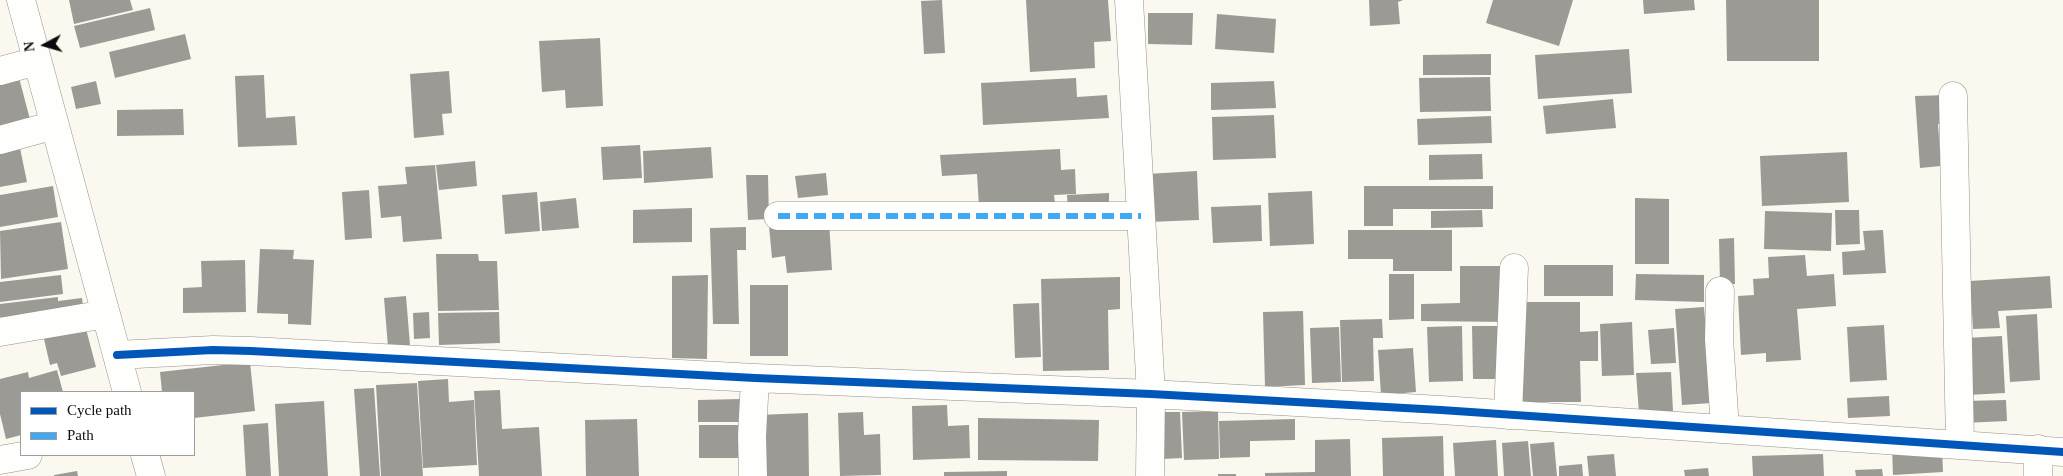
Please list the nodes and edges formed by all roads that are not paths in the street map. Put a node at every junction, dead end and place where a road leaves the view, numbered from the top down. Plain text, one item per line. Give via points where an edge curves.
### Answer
1 (21, 0) edge
2 (1129, 0) edge
3 (37, 60) junction
4 (0, 72) edge
5 (1953, 96) dead end
6 (55, 125) junction
7 (0, 140) edge
8 (778, 216) dead end
9 (1141, 216) junction
10 (1514, 268) dead end
11 (1720, 291) dead end
12 (106, 314) junction
13 (0, 332) edge
14 (117, 355) junction
15 (755, 378) junction
16 (128, 391) edge
17 (1150, 394) junction
18 (1508, 414) junction
19 (1725, 428) junction
20 (1960, 444) junction
21 (2050, 450) edge
22 (22, 456) edge
23 (145, 456) edge
24 (0, 460) edge
25 (151, 476) edge
26 (752, 476) edge
27 (1150, 476) edge
28 (2038, 476) edge

1 - 3 street
2 - 9 street
3 - 4 street
3 - 6 street
5 - 20 street
6 - 7 street
6 - 12 street
8 - 9 street
9 - 17 street
10 - 18 street
11 - 19 street
12 - 13 street
12 - 14 street
14 - 15 street via 252,351
14 - 16 street
15 - 17 street
15 - 26 street
17 - 18 street
17 - 27 street
18 - 19 street
19 - 20 street
20 - 21 street
21 - 28 street
22 - 24 street
23 - 25 street

